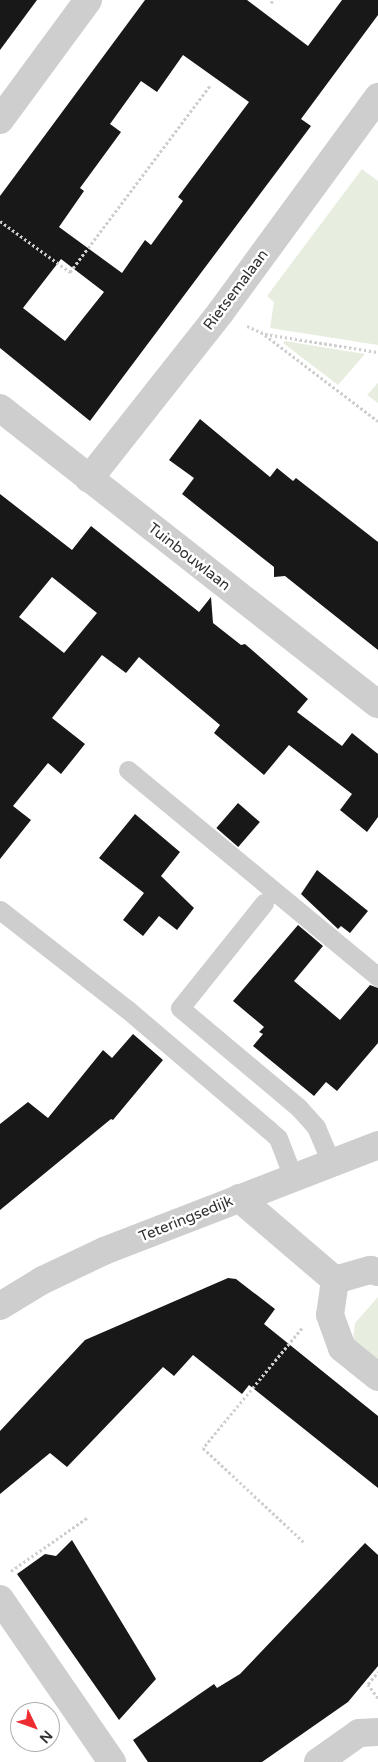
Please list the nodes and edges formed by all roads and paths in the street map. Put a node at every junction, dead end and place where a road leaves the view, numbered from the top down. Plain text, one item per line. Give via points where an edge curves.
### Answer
1 (88, 0) edge
2 (210, 84) dead end
3 (378, 97) edge
4 (0, 120) edge
5 (0, 221) edge
6 (220, 313) junction
7 (265, 334) junction
8 (378, 352) edge
9 (0, 408) edge
10 (378, 421) edge
11 (89, 479) junction
12 (378, 704) edge
13 (128, 770) dead end
14 (264, 904) dead end
15 (0, 910) edge
16 (378, 977) edge
17 (378, 1144) edge
18 (331, 1163) junction
19 (293, 1177) junction
20 (239, 1198) junction
21 (378, 1272) edge
22 (334, 1280) junction
23 (0, 1306) edge
24 (330, 1315) junction
25 (378, 1377) edge
26 (88, 1517) dead end
27 (305, 1543) dead end
28 (8, 1573) dead end
29 (0, 1599) edge
30 (378, 1672) edge
31 (378, 1698) edge
32 (378, 1732) edge
33 (112, 1762) edge
34 (318, 1762) edge

1 - 4 street
2 - 5 path via 70,272
3 - 6 street, Rietsemalaan
6 - 7 path
6 - 11 street, Rietsemalaan
7 - 8 path
7 - 10 path
9 - 11 street, Tuinbouwlaan
11 - 12 street, Tuinbouwlaan
13 - 16 lane
14 - 18 lane via 180,1008 298,1108 316,1127
15 - 19 lane via 128,1010 278,1138
17 - 18 street, Teteringsedijk
18 - 19 street, Teteringsedijk
19 - 20 street, Teteringsedijk
20 - 22 street
20 - 23 street, Teteringsedijk via 73,1264
21 - 22 street via 371,1270
22 - 24 street
24 - 25 street via 342,1348
24 - 27 path via 309,1319 203,1448
26 - 28 path
29 - 33 street
30 - 31 path via 368,1684
32 - 34 street via 359,1733

